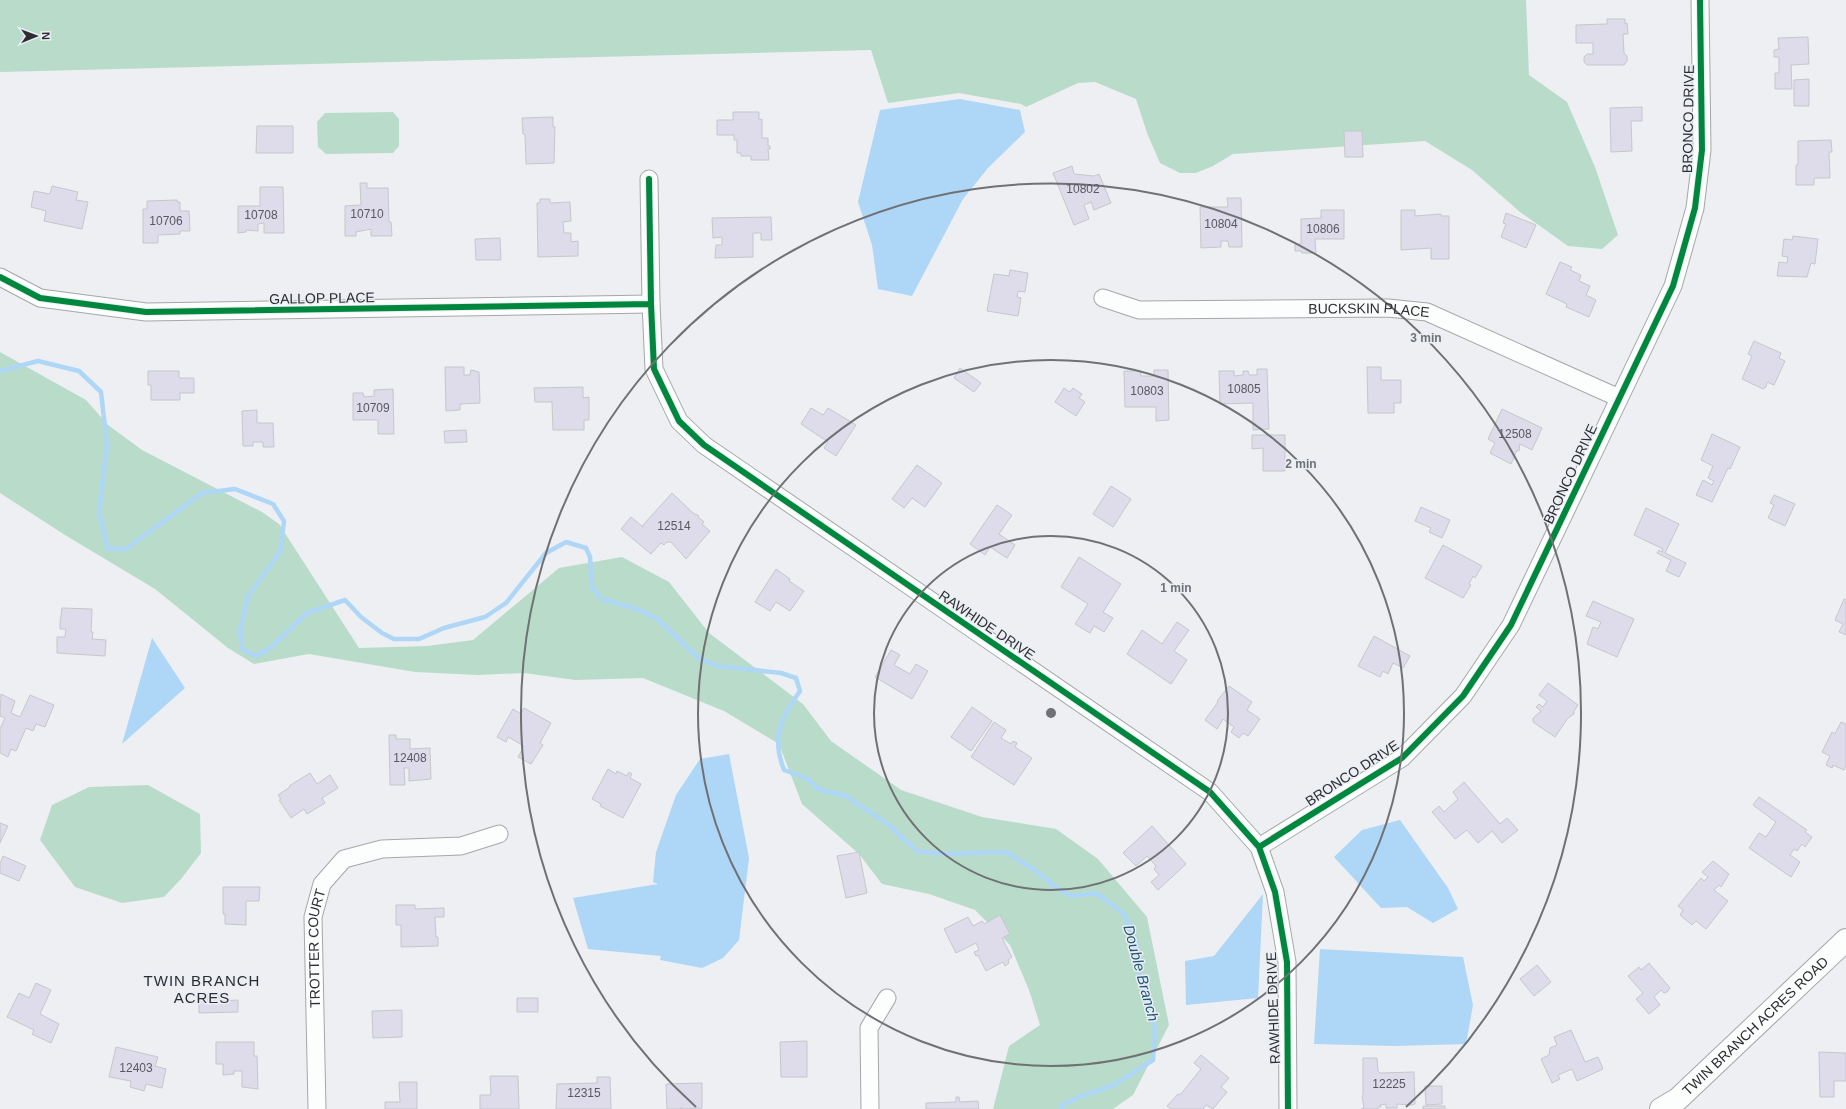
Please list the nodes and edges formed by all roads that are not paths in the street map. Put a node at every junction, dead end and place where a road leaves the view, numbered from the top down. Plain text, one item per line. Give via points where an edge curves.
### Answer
1 (1700, 0) edge
2 (649, 178) dead end
3 (0, 277) edge
4 (1102, 298) dead end
5 (651, 304) junction
6 (1619, 398) junction
7 (499, 834) dead end
8 (1259, 847) junction
9 (1846, 940) edge
10 (887, 998) dead end
11 (1675, 1106) edge
12 (317, 1109) edge
13 (870, 1109) edge
14 (1288, 1109) edge

1 - 6 street, BRONCO DRIVE via 1702,150 1695,208 1673,286
2 - 5 street, RAWHIDE DRIVE
3 - 5 street, GALLOP PLACE via 40,298 146,312
4 - 6 street, BUCKSKIN PLACE via 1139,310 1388,308 1427,312
5 - 8 street, RAWHIDE DRIVE via 654,369 679,421 704,445 1210,792
6 - 8 street, BRONCO DRIVE via 1511,625 1463,696 1402,758
7 - 12 street, TROTTER COURT via 461,846 382,849 344,859 322,884 313,917
8 - 14 street, RAWHIDE DRIVE via 1275,892 1286,962
9 - 11 street, TWIN BRANCH ACRES ROAD
10 - 13 street via 869,1028

